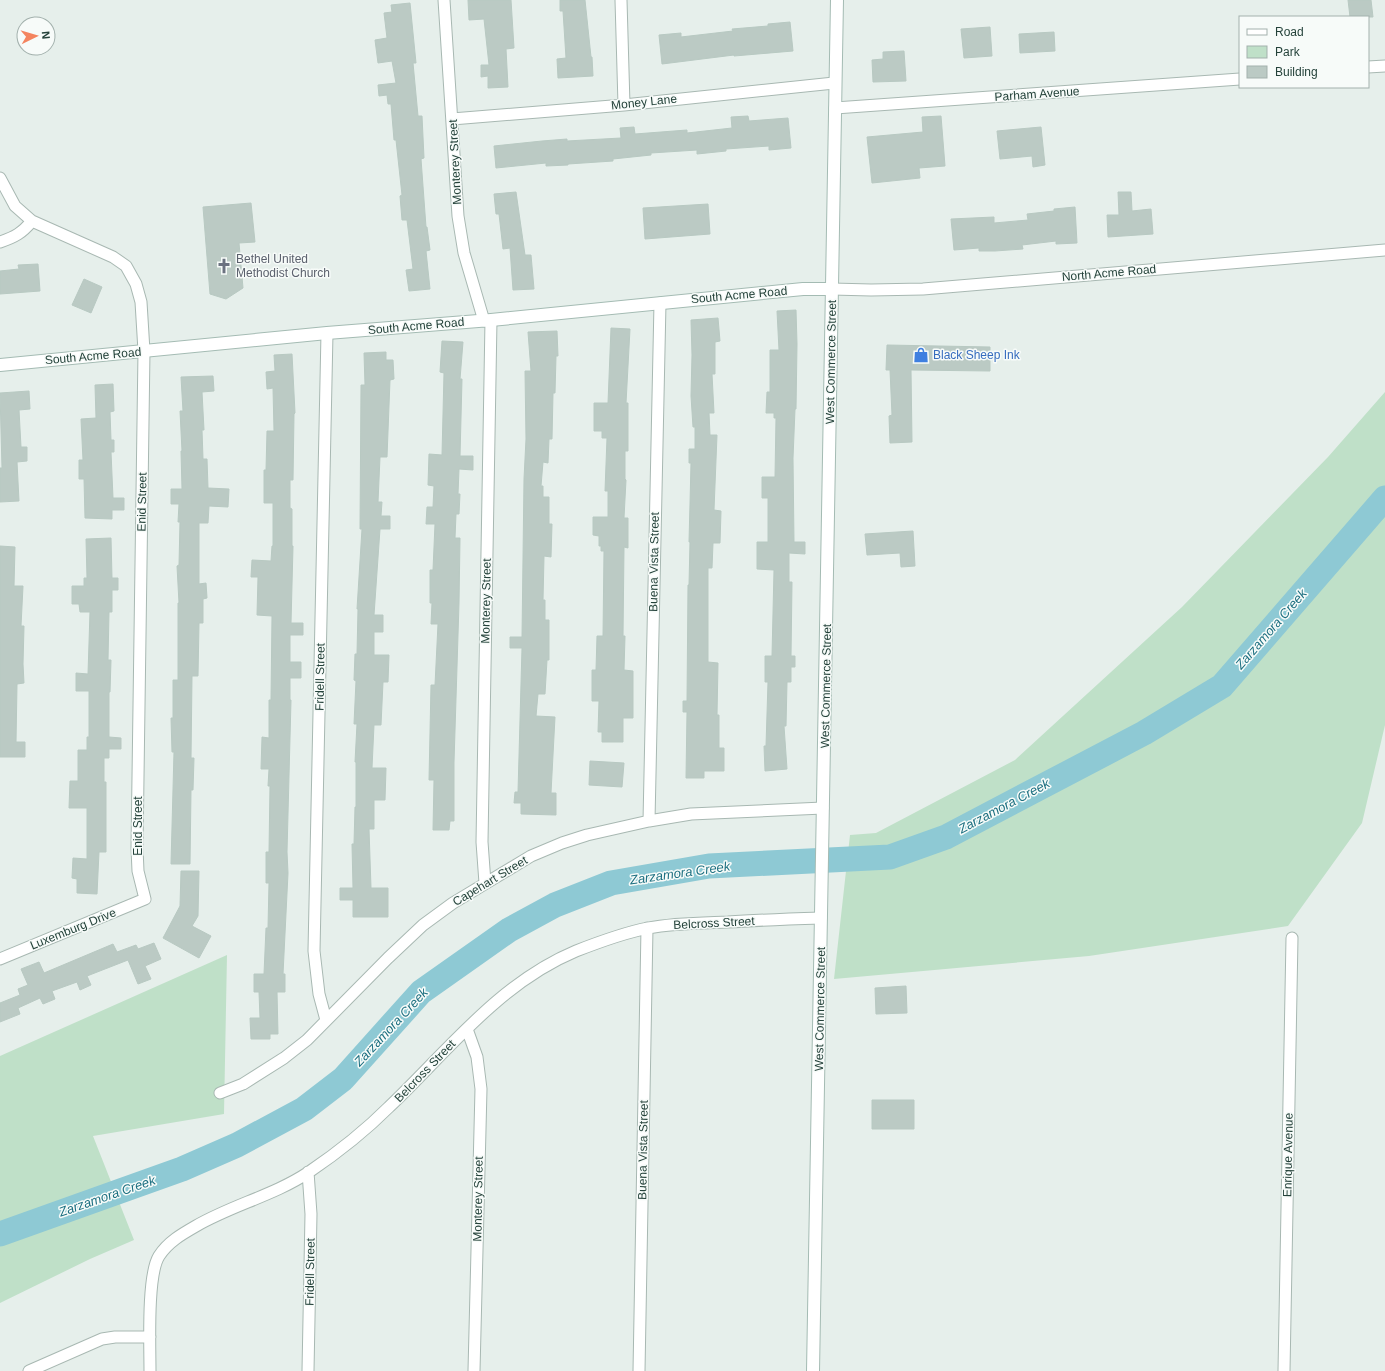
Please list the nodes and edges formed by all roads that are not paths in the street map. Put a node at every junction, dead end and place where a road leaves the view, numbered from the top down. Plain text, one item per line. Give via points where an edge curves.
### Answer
1 (444, 0) edge
2 (622, 0) edge
3 (836, 0) edge
4 (1385, 66) edge
5 (1369, 67) edge
6 (1239, 79) edge
7 (834, 83) junction
8 (624, 105) junction
9 (834, 108) junction
10 (452, 118) junction
11 (0, 178) edge
12 (32, 221) junction
13 (0, 242) edge
14 (1385, 250) edge
15 (832, 289) junction
16 (660, 303) junction
17 (488, 320) junction
18 (327, 333) junction
19 (144, 351) junction
20 (0, 364) edge
21 (824, 808) junction
22 (649, 821) junction
23 (485, 883) junction
24 (145, 899) joint
25 (821, 918) junction
26 (647, 928) junction
27 (1292, 938) dead end
28 (0, 959) edge
29 (326, 1020) junction
30 (467, 1029) junction
31 (220, 1093) dead end
32 (308, 1172) junction
33 (150, 1337) junction
34 (29, 1371) edge
35 (150, 1371) edge
36 (308, 1371) edge
37 (474, 1371) edge
38 (639, 1371) edge
39 (813, 1371) edge
40 (1284, 1371) edge

1 - 10 street, Monterey Street
2 - 8 street
3 - 7 main road, West Commerce Street
4 - 5 street
6 - 9 street, Parham Avenue
7 - 8 street, Money Lane
7 - 9 main road, West Commerce Street
8 - 10 street, Money Lane
9 - 15 main road, West Commerce Street
10 - 17 street, Monterey Street via 458,216 464,253
11 - 12 street, Enid Street via 15,206
12 - 13 street via 13,237
12 - 19 street, Enid Street via 113,257 126,266 136,284 141,302
14 - 15 street, North Acme Road via 923,289
15 - 16 main road, South Acme Road via 803,289
15 - 21 main road, West Commerce Street
16 - 17 main road, South Acme Road
16 - 22 street, Buena Vista Street
17 - 18 main road, South Acme Road
17 - 23 street, Monterey Street via 482,842
18 - 19 main road, South Acme Road
18 - 29 street, Fridell Street via 314,951 319,994
19 - 20 main road, South Acme Road
19 - 24 street, Enid Street via 137,848 138,871
21 - 22 street, Capehart Street via 691,814
21 - 25 main road, West Commerce Street
22 - 23 street, Capehart Street via 562,843 531,856
23 - 29 street, Capehart Street via 423,925
24 - 28 street, Luxemburg Drive
25 - 26 street, Belcross Street via 690,923
25 - 39 main road, West Commerce Street
26 - 30 street, Belcross Street via 574,952 541,969 507,992
26 - 38 street, Buena Vista Street
27 - 40 street, Enrique Avenue
29 - 31 street, Capehart Street via 308,1040 284,1058 243,1084
30 - 32 street, Belcross Street via 373,1122
30 - 37 street, Monterey Street via 477,1057 481,1088
32 - 33 street, Belcross Street via 290,1183 216,1214 175,1239 156,1261 152,1280
32 - 36 street, Fridell Street via 311,1214
33 - 34 street via 102,1339
33 - 35 street, Belcross Street

